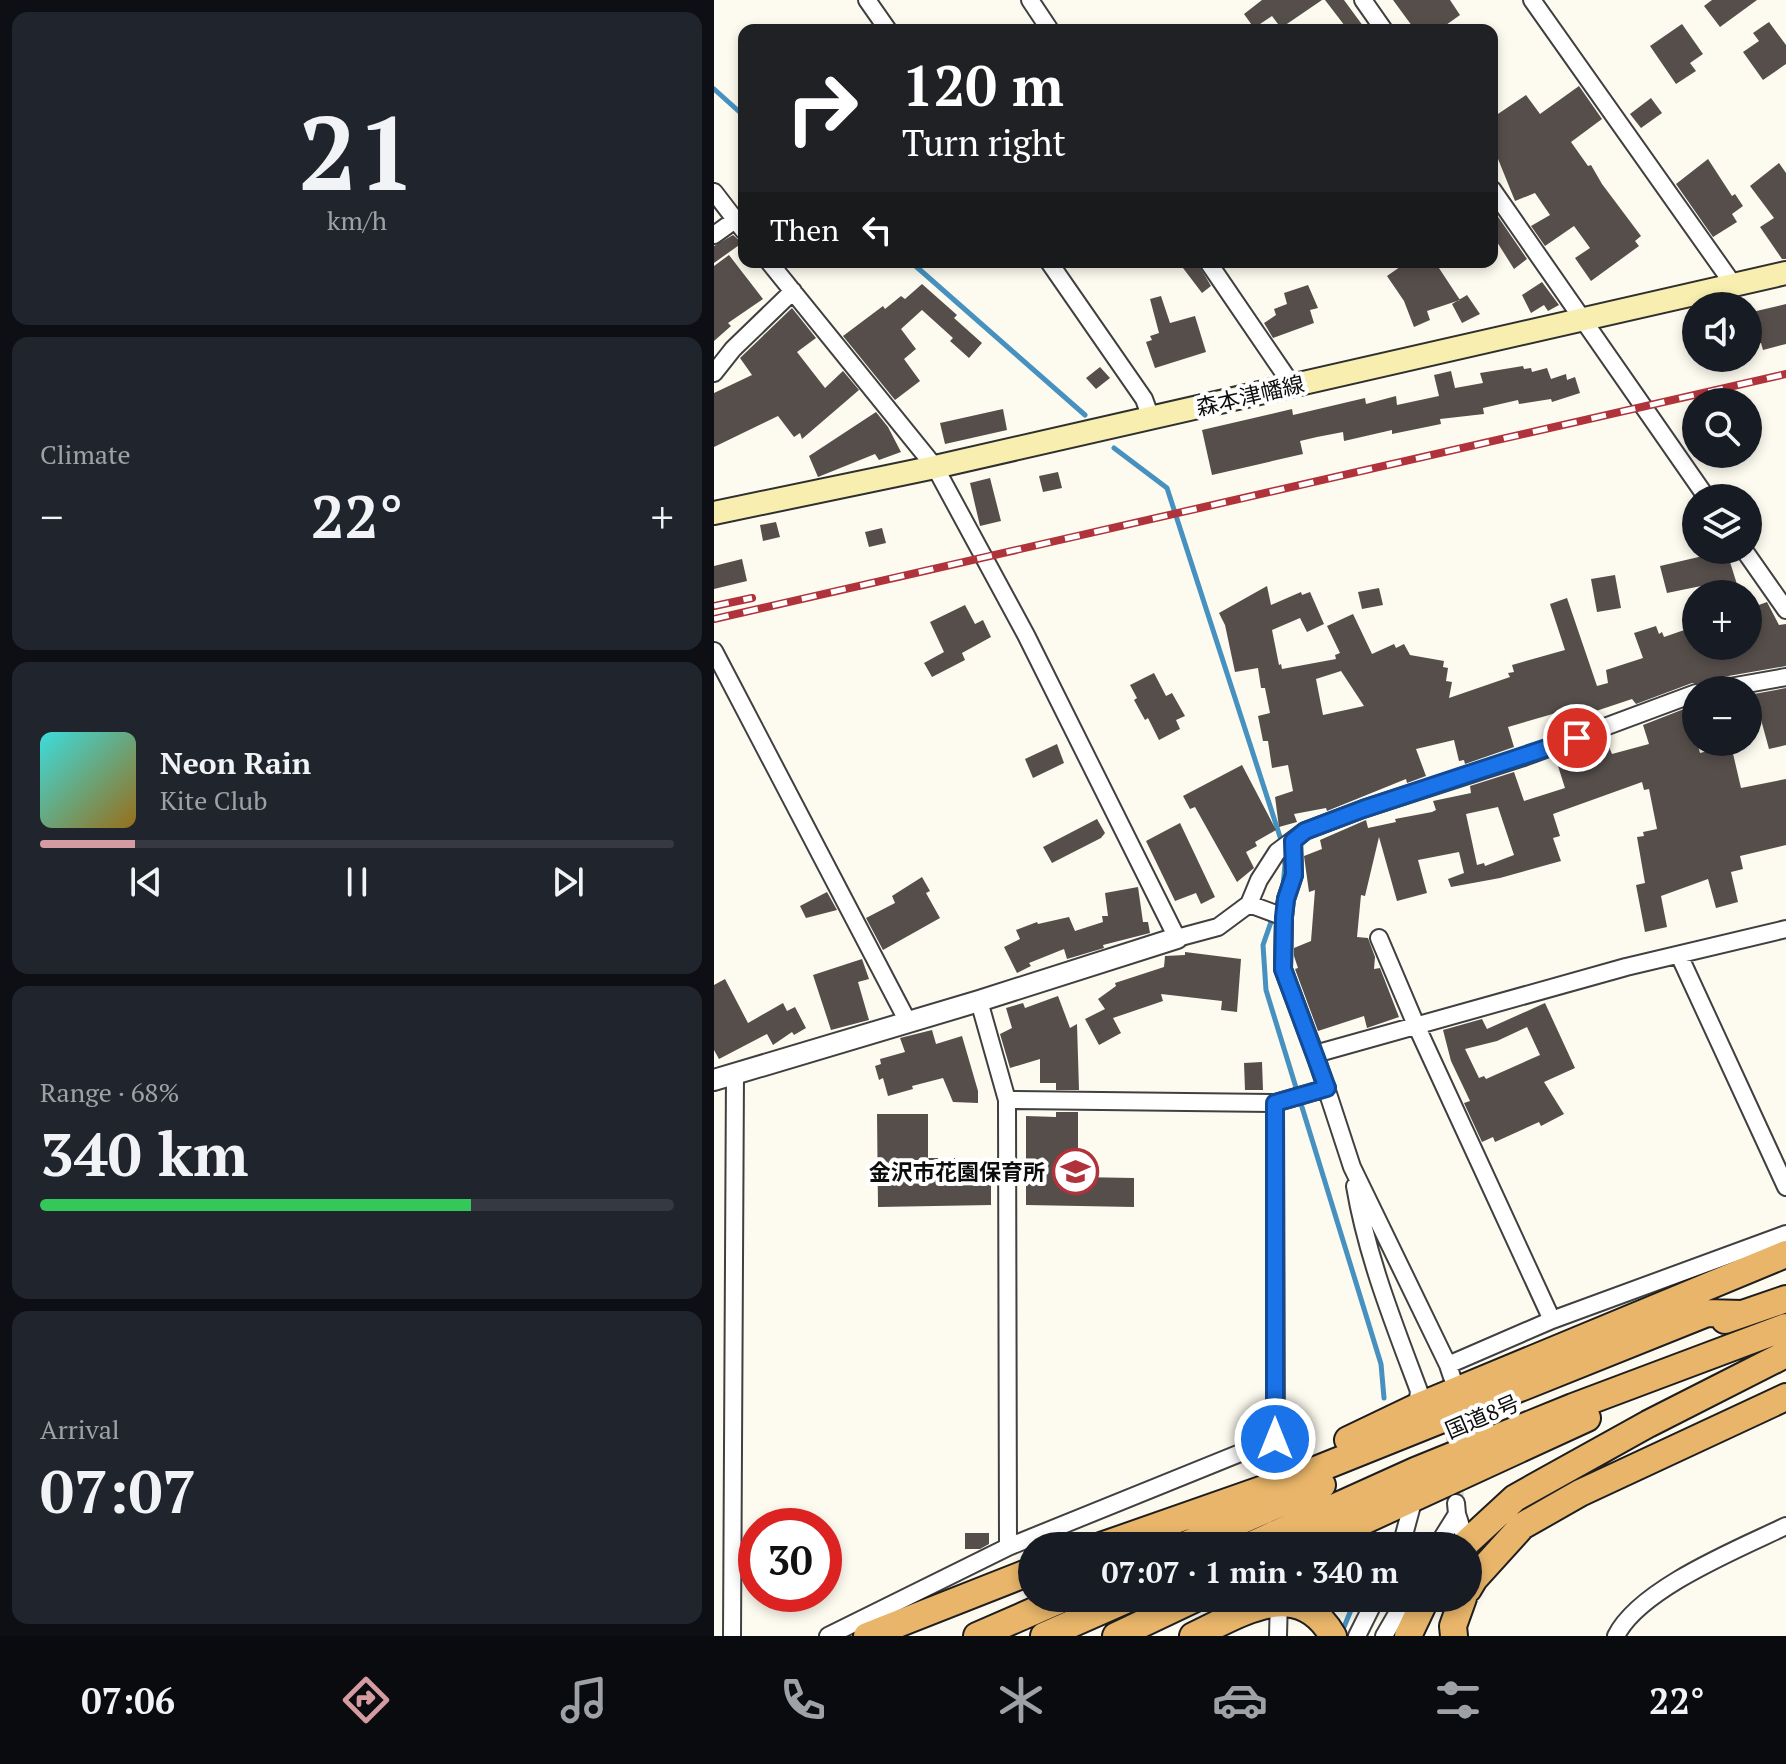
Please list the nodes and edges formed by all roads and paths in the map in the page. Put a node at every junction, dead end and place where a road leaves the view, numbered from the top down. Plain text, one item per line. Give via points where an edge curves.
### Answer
1 (867, 0) edge
2 (1030, 0) edge
3 (1363, 0) edge
4 (1532, 0) edge
5 (884, 24) edge
6 (1046, 24) edge
7 (1380, 24) edge
8 (714, 192) edge
9 (1498, 198) edge
10 (738, 222) edge
11 (738, 226) edge
12 (714, 235) edge
13 (774, 268) edge
14 (1053, 268) edge
15 (1212, 268) edge
16 (1786, 273) edge
17 (1733, 284) junction
18 (793, 291) junction
19 (1580, 318) junction
20 (714, 373) edge
21 (1292, 385) junction
22 (1151, 418) junction
23 (935, 467) junction
24 (1697, 484) edge
25 (714, 513) edge
26 (1754, 564) edge
27 (1786, 610) edge
28 (714, 651) edge
29 (1786, 677) edge
30 (1762, 681) edge
31 (1682, 698) edge
32 (1286, 846) junction
33 (1249, 904) junction
34 (1276, 914) junction
35 (1786, 929) edge
36 (1177, 938) junction
37 (1379, 938) dead end
38 (1679, 955) junction
39 (979, 1001) junction
40 (908, 1022) junction
41 (1416, 1025) junction
42 (1315, 1054) junction
43 (735, 1074) junction
44 (714, 1080) edge
45 (1327, 1088) junction
46 (1007, 1100) junction
47 (1290, 1100) junction
48 (1352, 1167) junction
49 (1786, 1187) edge
50 (1786, 1234) edge
51 (1786, 1254) edge
52 (1786, 1299) edge
53 (1742, 1314) junction
54 (1552, 1320) junction
55 (1786, 1327) edge
56 (1786, 1354) edge
57 (1626, 1385) junction
58 (1786, 1397) edge
59 (1417, 1407) junction
60 (1414, 1498) junction
61 (1206, 1510) junction
62 (1786, 1526) edge
63 (1142, 1532) edge
64 (1216, 1532) edge
65 (1280, 1532) edge
66 (1340, 1532) edge
67 (1405, 1532) edge
68 (1444, 1532) edge
69 (1462, 1532) edge
70 (1477, 1532) edge
71 (1008, 1547) junction
72 (1482, 1570) edge
73 (1018, 1577) edge
74 (1032, 1612) edge
75 (1098, 1612) edge
76 (1167, 1612) edge
77 (1244, 1612) edge
78 (1279, 1612) edge
79 (1310, 1612) edge
80 (1369, 1612) edge
81 (1398, 1612) edge
82 (1419, 1612) edge
83 (1458, 1612) edge
84 (732, 1636) edge
85 (828, 1636) edge
86 (867, 1636) edge
87 (977, 1636) edge
88 (1044, 1636) edge
89 (1116, 1636) edge
90 (1193, 1636) edge
91 (1278, 1636) edge
92 (1333, 1636) edge
93 (1357, 1636) edge
94 (1384, 1636) edge
95 (1408, 1636) edge
96 (1454, 1636) edge
97 (1616, 1636) edge

1 - 5 street
2 - 6 street
3 - 7 street
4 - 17 street
8 - 10 street
9 - 19 street
11 - 12 street
13 - 18 street
14 - 22 street via 1144,399
15 - 21 street
16 - 17 main road, 森本津幡線
17 - 19 main road, 森本津幡線
18 - 20 street
18 - 23 street
19 - 21 main road, 森本津幡線
19 - 24 street
21 - 22 main road, 森本津幡線
22 - 23 main road, 森本津幡線
23 - 25 main road, 森本津幡線
23 - 36 street via 1026,635
26 - 27 street
28 - 40 street
29 - 30 street
31 - 32 street via 1363,809 1305,831
32 - 33 street via 1259,880
32 - 34 street via 1294,875
33 - 34 street
33 - 36 street via 1218,927
34 - 42 street via 1283,969
35 - 38 street
36 - 39 street
37 - 41 street
38 - 41 street
38 - 49 street
39 - 40 street
39 - 46 street
40 - 43 street
41 - 42 street
41 - 54 street
42 - 45 street
43 - 44 street
43 - 84 street
45 - 47 street
45 - 48 street
46 - 47 street
46 - 71 street
47 - 71 street via 1276,1448
48 - 54 street via 1450,1371
48 - 59 street via 1383,1294 1419,1391
50 - 54 street
51 - 59 highway
52 - 53 highway, 国道8号
53 - 61 highway via 1707,1313
53 - 64 highway, 国道8号 via 1576,1377
55 - 57 highway, 国道8号
56 - 70 highway via 1515,1498
57 - 60 highway via 1606,1408
57 - 65 highway, 国道8号
58 - 72 highway via 1580,1493 1522,1526
59 - 61 highway via 1216,1499
60 - 66 highway
60 - 67 street
61 - 63 highway
62 - 97 street via 1645,1599
68 - 69 street via 1457,1508
71 - 85 street
73 - 86 highway
74 - 87 highway
75 - 88 highway
76 - 89 highway
77 - 90 highway
78 - 91 street
79 - 92 highway
80 - 93 street
81 - 94 street
82 - 95 highway
83 - 96 highway

